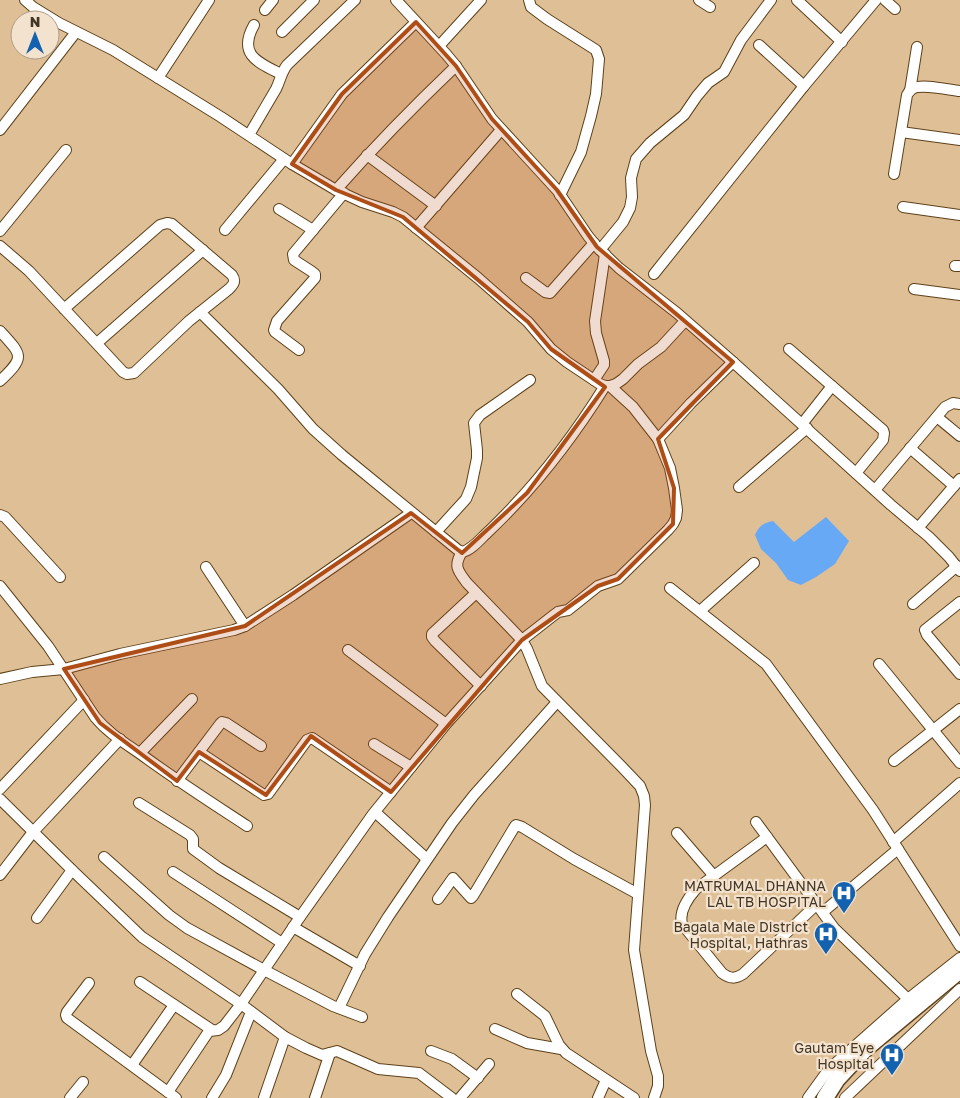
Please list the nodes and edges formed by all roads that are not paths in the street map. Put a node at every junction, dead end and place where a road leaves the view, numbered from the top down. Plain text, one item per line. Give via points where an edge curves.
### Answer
1 (25, 0) edge
2 (209, 0) edge
3 (273, 0) edge
4 (314, 0) edge
5 (481, 0) edge
6 (529, 0) edge
7 (699, 0) edge
8 (771, 0) edge
9 (797, 0) edge
10 (876, 0) edge
11 (885, 0) edge
12 (352, 1) edge
13 (401, 2) edge
14 (710, 7) dead end
15 (895, 9) dead end
16 (265, 10) dead end
17 (416, 22) junction
18 (254, 25) dead end
19 (76, 32) junction
20 (282, 32) dead end
21 (842, 42) junction
22 (759, 45) dead end
23 (439, 46) junction
24 (917, 47) dead end
25 (456, 66) junction
26 (281, 74) junction
27 (158, 78) junction
28 (804, 86) junction
29 (910, 91) junction
30 (960, 91) edge
31 (0, 130) edge
32 (501, 130) junction
33 (901, 132) junction
34 (249, 135) junction
35 (960, 140) edge
36 (66, 150) dead end
37 (367, 155) junction
38 (288, 161) junction
39 (894, 174) dead end
40 (340, 191) junction
41 (560, 196) junction
42 (436, 206) junction
43 (903, 207) dead end
44 (279, 209) dead end
45 (960, 215) edge
46 (416, 228) junction
47 (225, 230) dead end
48 (313, 230) junction
49 (0, 231) edge
50 (0, 246) edge
51 (600, 249) junction
52 (203, 250) junction
53 (654, 274) dead end
54 (526, 278) dead end
55 (914, 289) dead end
56 (960, 294) edge
57 (64, 308) junction
58 (200, 312) junction
59 (686, 320) junction
60 (0, 331) edge
61 (97, 343) junction
62 (790, 349) dead end
63 (299, 350) dead end
64 (733, 362) junction
65 (530, 380) dead end
66 (594, 380) junction
67 (0, 381) edge
68 (608, 386) junction
69 (832, 386) junction
70 (960, 404) edge
71 (937, 417) junction
72 (804, 426) junction
73 (960, 436) edge
74 (658, 439) junction
75 (910, 448) junction
76 (856, 473) junction
77 (957, 483) edge
78 (739, 487) dead end
79 (875, 490) junction
80 (411, 513) junction
81 (0, 515) edge
82 (918, 528) junction
83 (436, 532) junction
84 (462, 552) junction
85 (754, 563) dead end
86 (206, 567) dead end
87 (958, 568) edge
88 (60, 577) dead end
89 (0, 586) edge
90 (670, 588) dead end
91 (476, 593) junction
92 (960, 602) edge
93 (914, 604) dead end
94 (700, 611) junction
95 (245, 626) junction
96 (522, 640) junction
97 (348, 650) dead end
98 (879, 664) dead end
99 (64, 669) junction
100 (960, 674) edge
101 (0, 679) edge
102 (481, 686) junction
103 (192, 699) dead end
104 (84, 700) junction
105 (557, 702) junction
106 (960, 709) edge
107 (446, 724) junction
108 (932, 730) junction
109 (120, 739) junction
110 (374, 744) dead end
111 (261, 746) dead end
112 (199, 752) junction
113 (140, 753) junction
114 (894, 761) dead end
115 (960, 763) edge
116 (411, 767) junction
117 (177, 781) junction
118 (960, 783) edge
119 (0, 789) edge
120 (391, 792) junction
121 (0, 799) edge
122 (139, 803) dead end
123 (375, 812) junction
124 (756, 822) dead end
125 (247, 826) dead end
126 (33, 832) junction
127 (677, 833) dead end
128 (767, 837) junction
129 (895, 845) junction
130 (104, 858) dead end
131 (427, 859) junction
132 (72, 870) junction
133 (173, 872) dead end
134 (0, 875) edge
135 (714, 876) junction
136 (638, 894) junction
137 (438, 899) dead end
138 (820, 908) junction
139 (300, 917) junction
140 (37, 918) dead end
141 (293, 927) junction
142 (282, 944) junction
143 (960, 946) edge
144 (960, 958) edge
145 (360, 966) junction
146 (264, 970) junction
147 (960, 970) edge
148 (140, 982) dead end
149 (89, 984) dead end
150 (960, 988) edge
151 (517, 994) dead end
152 (908, 999) junction
153 (241, 1004) junction
154 (174, 1005) junction
155 (339, 1008) junction
156 (251, 1012) junction
157 (362, 1017) dead end
158 (495, 1028) dead end
159 (212, 1030) junction
160 (285, 1037) junction
161 (561, 1049) junction
162 (431, 1051) dead end
163 (330, 1053) junction
164 (489, 1064) dead end
165 (132, 1066) junction
166 (478, 1078) junction
167 (606, 1080) junction
168 (82, 1082) dead end
169 (172, 1095) edge
170 (70, 1098) edge
171 (212, 1098) edge
172 (264, 1098) edge
173 (315, 1098) edge
174 (452, 1098) edge
175 (460, 1098) edge
176 (598, 1098) edge
177 (634, 1098) edge
178 (654, 1098) edge
179 (808, 1098) edge
180 (825, 1098) edge
181 (845, 1098) edge

1 - 19 street
2 - 27 street
3 - 16 street
4 - 20 street
5 - 23 street
6 - 41 street via 531,7 547,19 596,50 599,59 596,94 581,152
7 - 14 street
8 - 51 street via 741,40 724,72 708,83 684,115 636,159 631,178 630,208 623,222
9 - 21 street
10 - 21 street
11 - 15 street
12 - 26 street
13 - 17 street
17 - 23 street
17 - 38 street via 342,94
18 - 26 street via 249,40 251,55 261,65
19 - 27 street
19 - 31 street
21 - 28 street
22 - 28 street
23 - 25 street
24 - 29 street
25 - 32 street
25 - 37 street
26 - 34 street via 276,89
27 - 34 street
28 - 53 street
29 - 30 street via 921,86
29 - 33 street
32 - 41 street
32 - 42 street
33 - 35 street
33 - 39 street
34 - 38 street
36 - 49 street
37 - 40 street
37 - 42 street
38 - 40 street
38 - 47 street
40 - 46 street via 393,212
40 - 48 street
41 - 51 street
42 - 46 street
43 - 45 street
44 - 48 street
46 - 66 street via 528,322 551,349
48 - 63 street via 292,256 315,278 274,327 275,332
50 - 57 street
51 - 54 street via 550,293
51 - 59 street via 619,268
51 - 66 street via 595,321 604,365
52 - 57 street via 172,224 163,224
52 - 58 street via 232,274 234,281 229,289
52 - 61 street
55 - 56 street
57 - 61 street
58 - 61 street via 134,373 123,372
58 - 80 street via 278,389 313,429
59 - 64 street
59 - 68 street via 661,347 623,379
60 - 67 street via 16,348 18,358
62 - 69 street
64 - 72 street
64 - 74 street
65 - 83 street via 480,415 474,423 477,458 471,487 466,499
66 - 68 street
68 - 74 street via 632,407
68 - 84 street via 527,493 470,549
69 - 72 street
69 - 76 street via 884,433 883,440
70 - 71 street via 948,405
71 - 73 street
71 - 75 street
72 - 76 street
72 - 78 street
74 - 96 street via 674,488 677,510 673,524 618,579 598,586
75 - 77 street
75 - 79 street
76 - 79 street
77 - 82 street
79 - 82 street
80 - 83 street
80 - 95 street
81 - 88 street
82 - 87 street
83 - 84 street
84 - 91 street via 457,566
85 - 94 street
86 - 95 street
87 - 93 street
89 - 99 street
90 - 94 street
91 - 96 street
91 - 102 street via 432,637
92 - 100 street via 926,630
94 - 129 street via 766,664
95 - 99 street
96 - 102 street
96 - 105 street via 542,686
97 - 107 street
98 - 108 street
99 - 101 street
99 - 104 street
102 - 107 street
103 - 113 street
104 - 109 street via 100,724
104 - 119 street
105 - 131 street via 474,795
105 - 136 street via 643,791 645,805
106 - 108 street
107 - 116 street
108 - 114 street
108 - 115 street
109 - 113 street
109 - 126 street
110 - 116 street
111 - 112 street via 222,722
112 - 117 street
112 - 120 street via 264,795 268,794 307,740 312,738
113 - 117 street
116 - 120 street
117 - 125 street
118 - 129 street
120 - 123 street
121 - 126 street
122 - 139 street via 190,835 194,849 219,868
123 - 131 street
123 - 139 street
124 - 128 street
126 - 132 street
126 - 134 street
127 - 135 street
128 - 135 street
128 - 138 street
129 - 138 street
129 - 143 street
130 - 146 street via 169,916
131 - 145 street
132 - 140 street
132 - 153 street via 142,937
133 - 142 street
135 - 138 street via 696,889 681,920 727,977 743,974
136 - 137 street via 516,825 471,898 453,878
136 - 178 street via 634,950 658,1076
138 - 152 street via 834,928
139 - 141 street
141 - 142 street
141 - 145 street
142 - 146 street
144 - 152 street
145 - 155 street
146 - 153 street
146 - 155 street
147 - 180 main road via 866,1048 837,1079
148 - 154 street
149 - 165 street via 67,1012 67,1018
150 - 181 street
151 - 161 street via 545,1016
152 - 179 street via 829,1069
153 - 156 street
153 - 159 street via 224,1026
154 - 159 street
154 - 165 street
155 - 157 street
156 - 160 street
156 - 171 street via 226,1075
158 - 161 street via 527,1043
159 - 169 street
160 - 163 street via 322,1055
160 - 172 street
161 - 167 street
162 - 166 street via 452,1059
163 - 173 street
163 - 174 street via 337,1051 378,1068 419,1073
164 - 166 street
165 - 169 street
166 - 175 street
167 - 176 street
167 - 177 street
168 - 170 street

